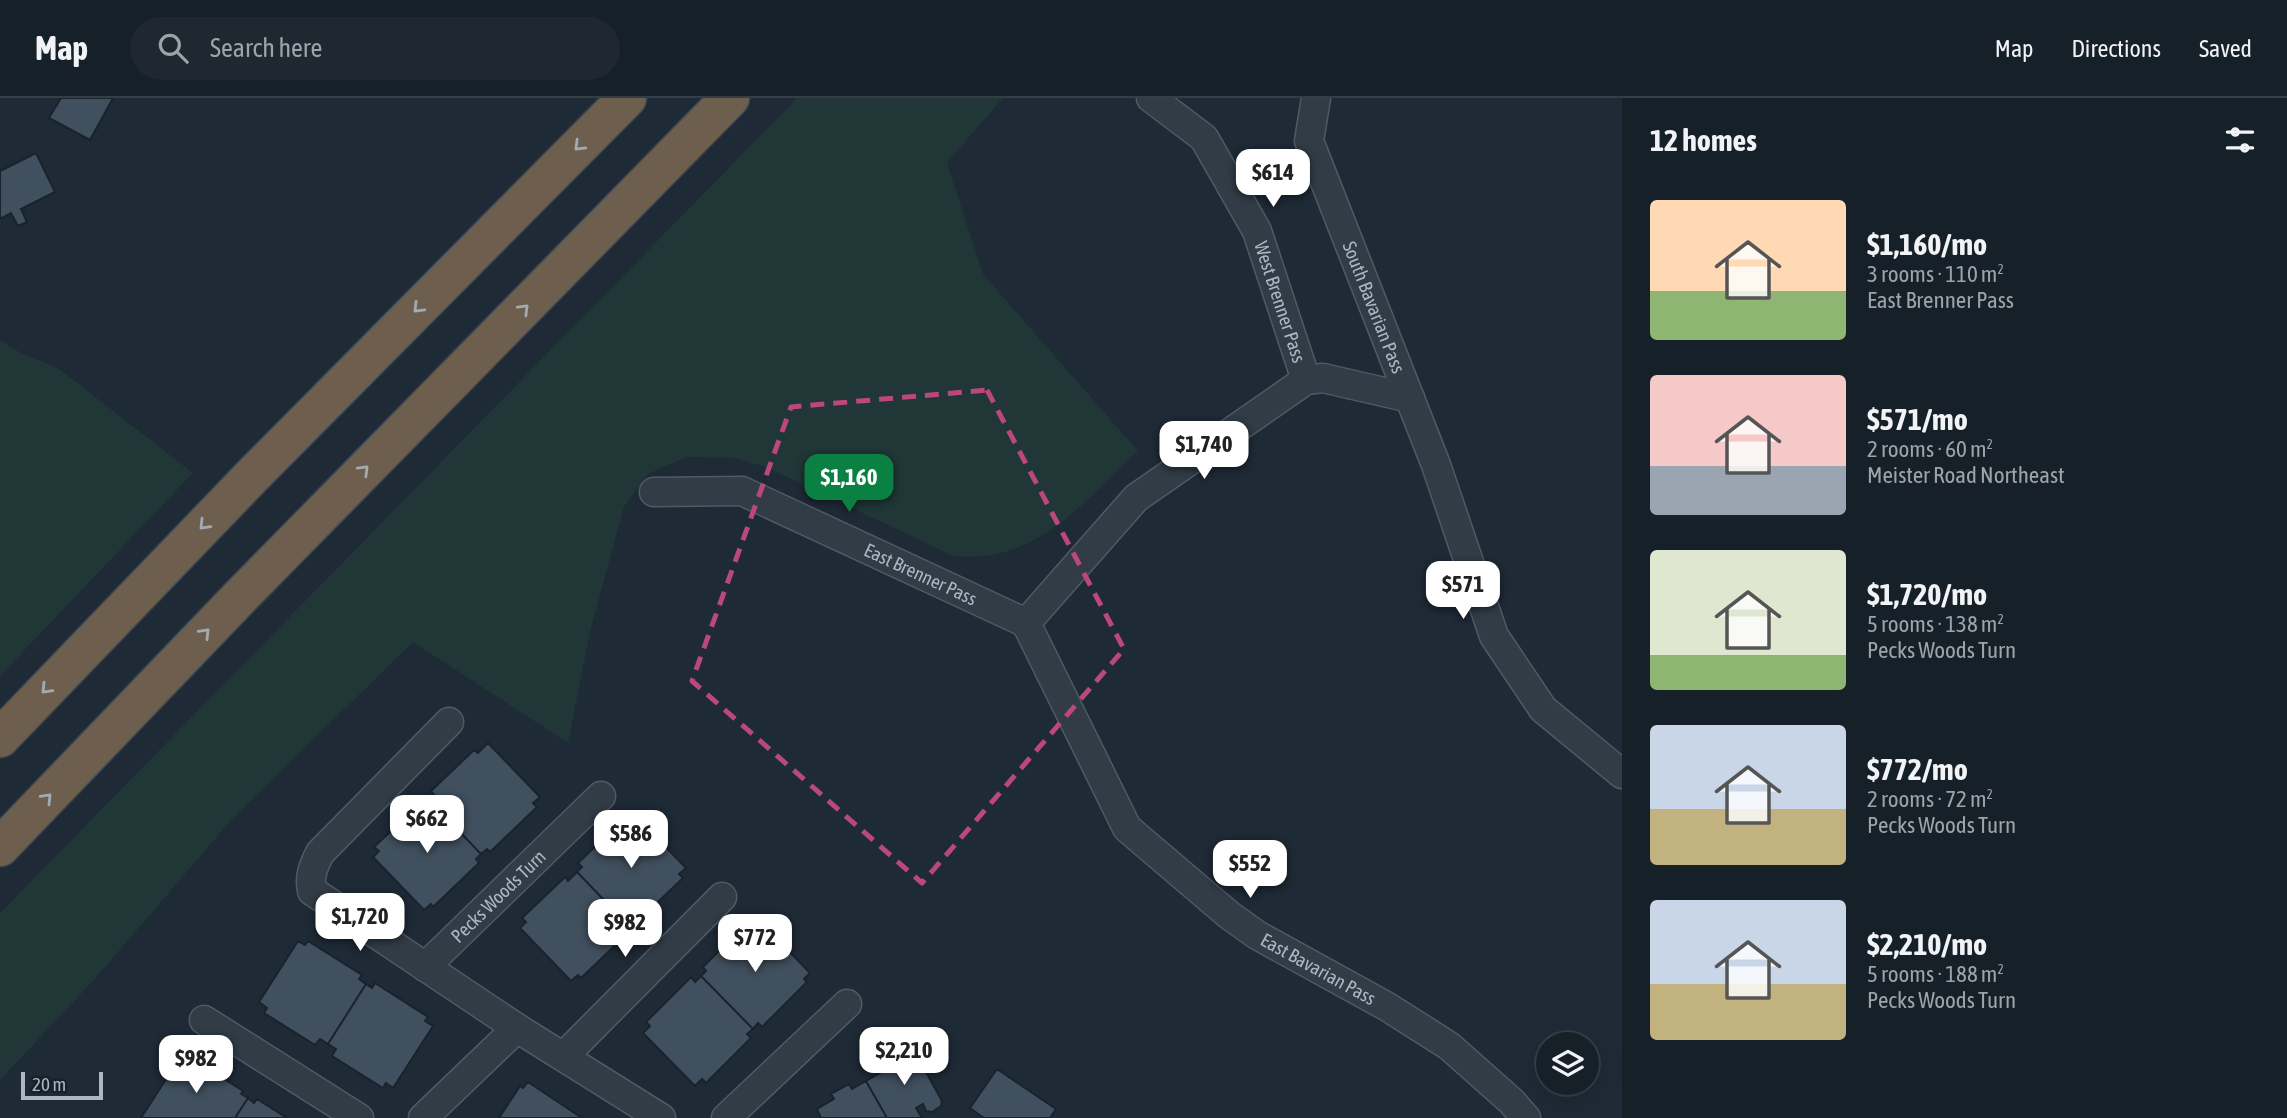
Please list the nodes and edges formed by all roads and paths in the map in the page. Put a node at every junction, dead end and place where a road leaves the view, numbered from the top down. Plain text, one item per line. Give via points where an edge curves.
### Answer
1 (626, 98) edge
2 (730, 98) edge
3 (1151, 98) edge
4 (1316, 98) edge
5 (1306, 380) junction
6 (1410, 398) junction
7 (654, 492) dead end
8 (1026, 623) junction
9 (449, 722) dead end
10 (0, 738) edge
11 (1622, 774) edge
12 (601, 796) dead end
13 (0, 847) edge
14 (722, 897) dead end
15 (425, 967) junction
16 (847, 1004) dead end
17 (204, 1020) dead end
18 (517, 1028) junction
19 (564, 1056) junction
20 (359, 1118) edge
21 (423, 1118) edge
22 (661, 1118) edge
23 (726, 1118) edge
24 (1526, 1118) edge

1 -> 10 highway
13 -> 2 highway
3 - 5 street, West Brenner Pass via 1205,138 1257,231
4 - 6 street, South Bavarian Pass via 1309,142
5 - 6 street via 1323,378
5 - 8 street via 1136,498
6 - 11 street, South Bavarian Pass via 1494,636 1543,709
7 - 8 street, East Brenner Pass via 742,491
8 - 24 street, East Bavarian Pass via 1127,828 1257,935 1449,1046
9 - 15 street via 320,853 310,880 312,891
12 - 15 street, Pecks Woods Turn
14 - 19 street
15 - 18 street
16 - 23 street
17 - 20 street
18 - 19 street
18 - 21 street
19 - 22 street

